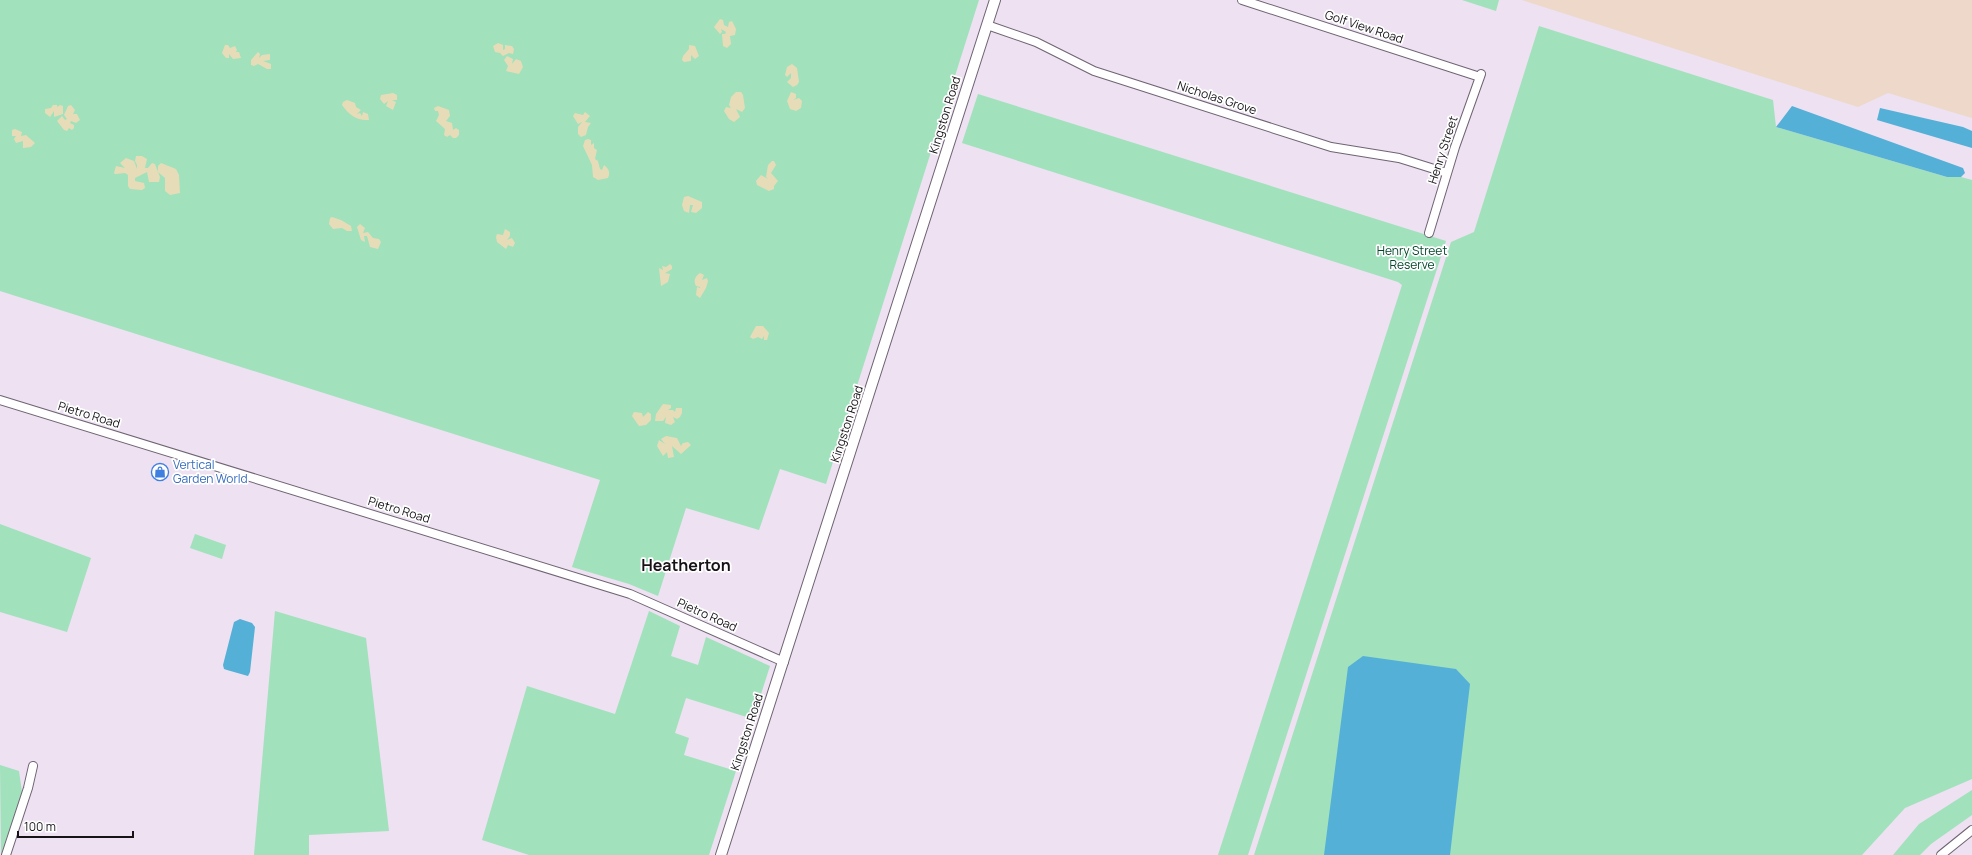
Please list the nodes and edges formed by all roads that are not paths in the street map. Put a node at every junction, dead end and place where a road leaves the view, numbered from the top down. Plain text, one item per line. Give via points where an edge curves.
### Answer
1 (995, 0) edge
2 (1242, 0) edge
3 (987, 25) junction
4 (1480, 76) joint
5 (1447, 172) junction
6 (1429, 233) dead end
7 (0, 400) edge
8 (784, 662) junction
9 (33, 766) dead end
10 (1972, 830) edge
11 (6, 855) edge
12 (721, 855) edge
13 (1941, 855) edge

1 - 3 main road, Kingston Road
2 - 4 street, Golf View Road
3 - 5 street, Nicholas Grove via 1036,42 1101,74 1331,147 1399,158
3 - 8 main road, Kingston Road
4 - 5 street, Henry Street
5 - 6 street, Henry Street
7 - 8 street, Pietro Road via 630,594
8 - 12 main road, Kingston Road
9 - 11 street
10 - 13 street

